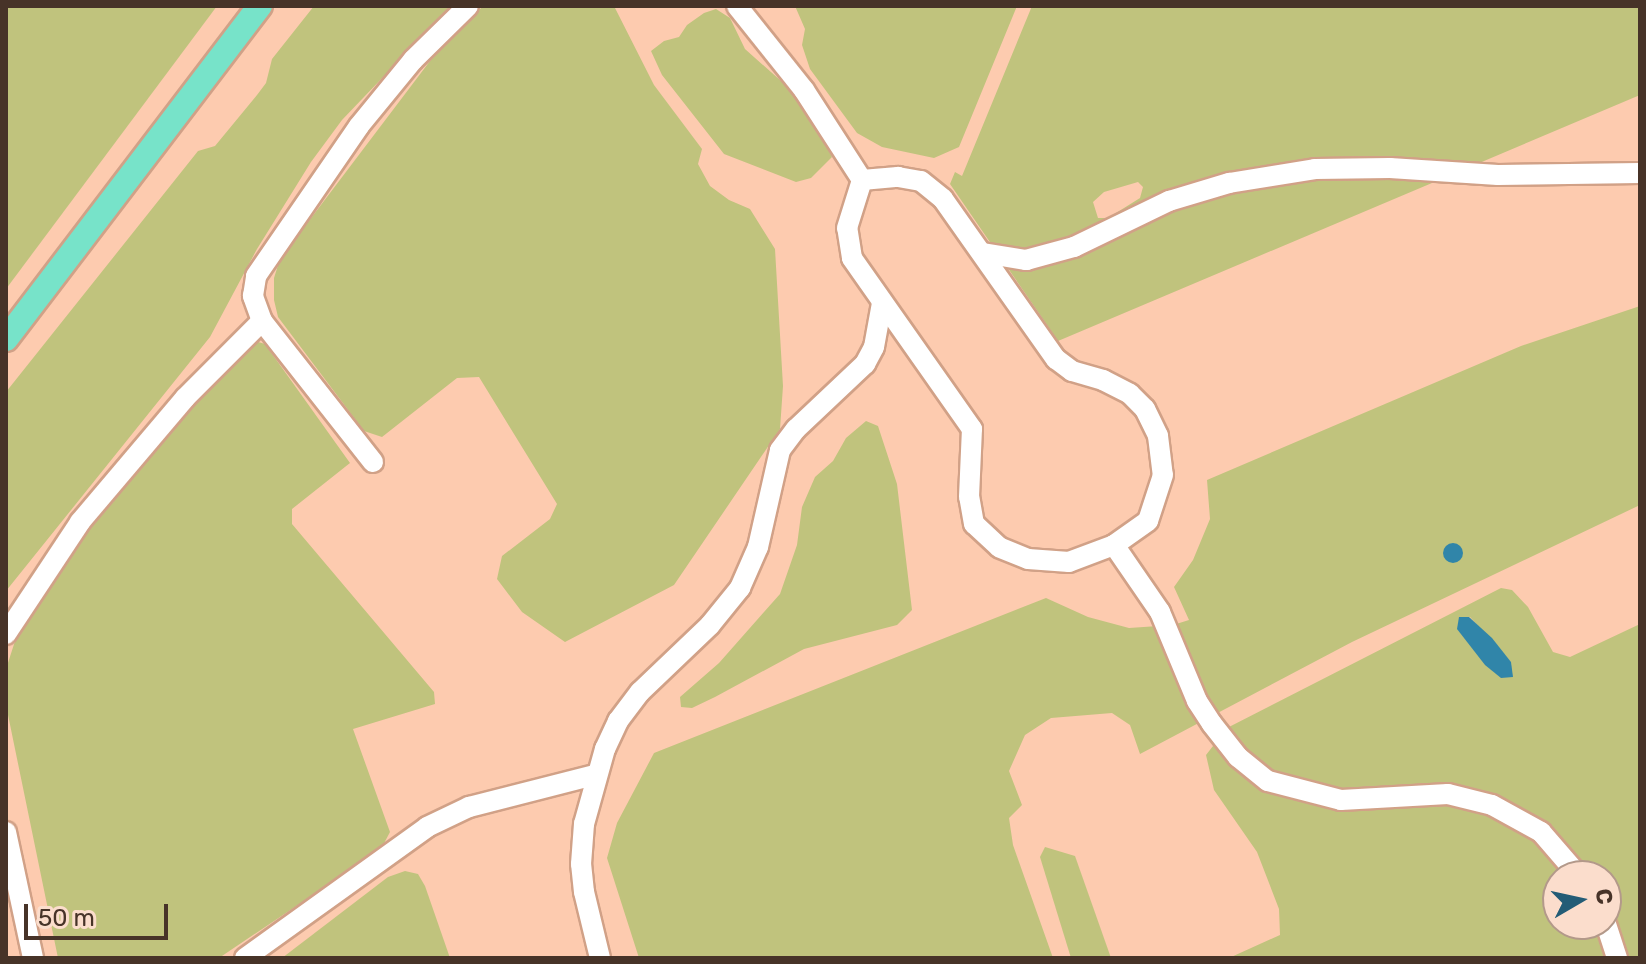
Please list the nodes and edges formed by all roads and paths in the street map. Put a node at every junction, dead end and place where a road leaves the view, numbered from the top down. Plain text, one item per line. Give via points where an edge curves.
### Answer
1 (260, 6) edge
2 (468, 6) edge
3 (737, 6) edge
4 (1640, 173) edge
5 (862, 180) junction
6 (983, 253) junction
7 (882, 303) junction
8 (262, 321) junction
9 (6, 339) edge
10 (373, 462) dead end
11 (1114, 545) junction
12 (6, 634) edge
13 (595, 775) junction
14 (6, 832) edge
15 (1565, 860) edge
16 (33, 958) edge
17 (245, 958) edge
18 (600, 958) edge

1 - 9 main road
2 - 8 lane via 377,104 271,250 256,276 253,296
3 - 5 lane via 804,90
4 - 6 lane via 1315,169 1229,183 1169,201 1074,247 1026,260
5 - 6 lane via 921,181 943,199
5 - 7 lane via 847,228 852,258
6 - 11 lane via 1056,359 1072,371 1130,394 1145,409 1158,436 1163,475 1148,521
7 - 11 lane via 972,429 969,497 974,524 999,547 1028,559 1069,562
7 - 13 lane via 874,347 865,364 780,450 758,547 740,588 710,625 640,692 618,721
8 - 10 lane
8 - 12 lane via 185,398 80,522
11 - 15 lane via 1160,612 1212,724 1238,757 1268,781 1341,800 1448,794 1492,805 1541,832
13 - 17 lane via 469,807 427,827
13 - 18 lane via 581,864
14 - 16 lane

